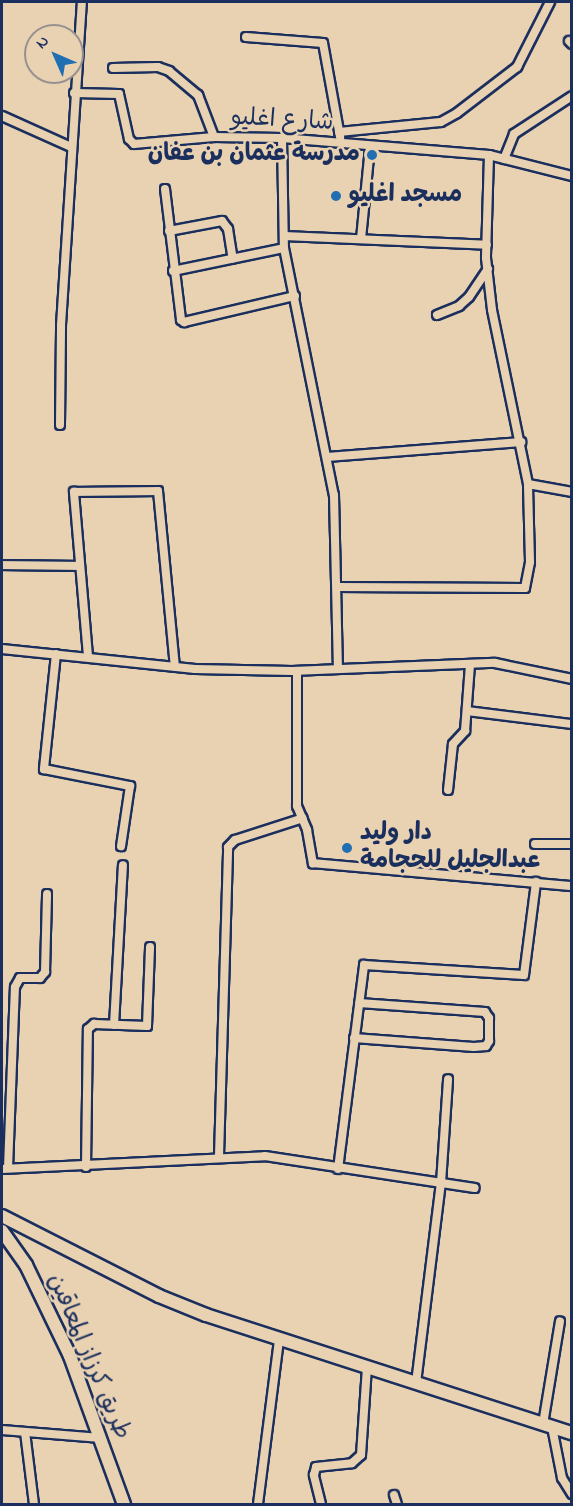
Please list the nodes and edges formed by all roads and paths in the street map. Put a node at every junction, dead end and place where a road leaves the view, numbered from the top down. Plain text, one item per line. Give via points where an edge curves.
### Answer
1 (82, 2) edge
2 (550, 2) edge
3 (246, 37) dead end
4 (113, 68) dead end
5 (75, 93) junction
6 (572, 96) edge
7 (2, 116) edge
8 (339, 132) junction
9 (214, 137) junction
10 (282, 138) junction
11 (341, 143) junction
12 (71, 147) junction
13 (370, 147) junction
14 (489, 155) junction
15 (504, 159) junction
16 (572, 176) edge
17 (165, 189) dead end
18 (169, 231) junction
19 (284, 236) junction
20 (361, 238) junction
21 (487, 245) junction
22 (284, 248) junction
23 (232, 259) junction
24 (488, 269) junction
25 (173, 271) junction
26 (295, 296) junction
27 (437, 315) dead end
28 (60, 425) dead end
29 (521, 442) junction
30 (327, 457) junction
31 (528, 484) junction
32 (572, 492) edge
33 (2, 565) edge
34 (80, 566) junction
35 (337, 587) junction
36 (2, 649) edge
37 (56, 654) junction
38 (88, 656) junction
39 (470, 664) junction
40 (175, 666) junction
41 (338, 669) junction
42 (297, 671) junction
43 (572, 679) edge
44 (467, 711) junction
45 (572, 724) edge
46 (448, 790) dead end
47 (303, 818) junction
48 (536, 844) dead end
49 (572, 844) edge
50 (121, 846) dead end
51 (123, 864) dead end
52 (536, 882) junction
53 (572, 886) edge
54 (46, 894) dead end
55 (150, 947) dead end
56 (359, 1004) junction
57 (114, 1025) junction
58 (354, 1038) junction
59 (448, 1078) dead end
60 (219, 1156) junction
61 (86, 1167) junction
62 (5, 1168) edge
63 (338, 1168) junction
64 (441, 1183) junction
65 (475, 1188) dead end
66 (2, 1216) edge
67 (2, 1231) edge
68 (560, 1322) dead end
69 (279, 1340) junction
70 (367, 1368) junction
71 (416, 1383) junction
72 (548, 1425) junction
73 (2, 1430) edge
74 (25, 1432) junction
75 (572, 1432) edge
76 (101, 1438) junction
77 (572, 1494) edge
78 (394, 1495) dead end
79 (34, 1504) edge
80 (124, 1504) edge
81 (258, 1504) edge
82 (321, 1504) edge
83 (397, 1504) edge

1 - 5 street
2 - 8 street via 517,68 457,114 441,122
3 - 8 street via 323,43
4 - 9 street via 158,67 169,71 198,95
5 - 9 street, شارع اغليو via 119,94 131,143
5 - 12 street
6 - 15 street via 514,134
7 - 12 street
8 - 11 street
9 - 10 street, شارع اغليو
10 - 11 street, شارع اغليو
10 - 19 street
11 - 13 street, شارع اغليو
12 - 28 street
13 - 14 street, شارع اغليو
13 - 20 street
14 - 15 street, شارع اغليو
14 - 21 street
15 - 16 street, شارع اغليو
17 - 18 street
18 - 23 street via 222,221 228,229
18 - 25 street
19 - 20 street
19 - 22 street
20 - 21 street
21 - 24 street
22 - 23 street
22 - 26 street
23 - 25 street
24 - 27 street via 469,297
24 - 29 street via 492,310
25 - 26 street via 179,316 184,322
26 - 30 street
29 - 30 street
29 - 31 street
30 - 35 street via 337,523
31 - 32 street
31 - 35 street via 530,562 528,581 521,590
33 - 34 street
34 - 38 street
34 - 40 street via 74,492 159,492
35 - 41 street
36 - 37 street
37 - 38 street
37 - 50 street via 44,770 130,786
38 - 40 street
39 - 41 street
39 - 43 street via 495,663
39 - 44 street
40 - 42 street
41 - 42 street
42 - 47 street via 297,806
44 - 45 street
44 - 46 street via 465,730 452,747
47 - 52 street via 310,857 317,866
47 - 60 street via 235,840 228,847
48 - 49 street
51 - 57 street
52 - 53 street
52 - 56 street via 524,975 367,964 363,968
54 - 62 street via 45,972 40,978 20,978 15,987
55 - 57 street via 147,1026
56 - 58 street
56 - 58 street via 484,1012 489,1018 489,1041 486,1046 474,1047
57 - 61 street via 94,1024 88,1029
58 - 63 street
59 - 64 street
60 - 61 street
60 - 63 street via 265,1156
61 - 62 street
63 - 64 street
64 - 65 street
64 - 71 street
66 - 69 street via 159,1296
67 - 76 street, طريق كرزاز المعاقين via 26,1265 50,1311
68 - 72 street
69 - 70 street
69 - 81 street
70 - 71 street
70 - 82 street via 361,1455 352,1463 316,1467 314,1475
71 - 72 street
72 - 75 street
72 - 77 street via 562,1478
73 - 74 street
74 - 76 street
74 - 79 street
76 - 80 street, طريق كرزاز المعاقين
78 - 83 street

